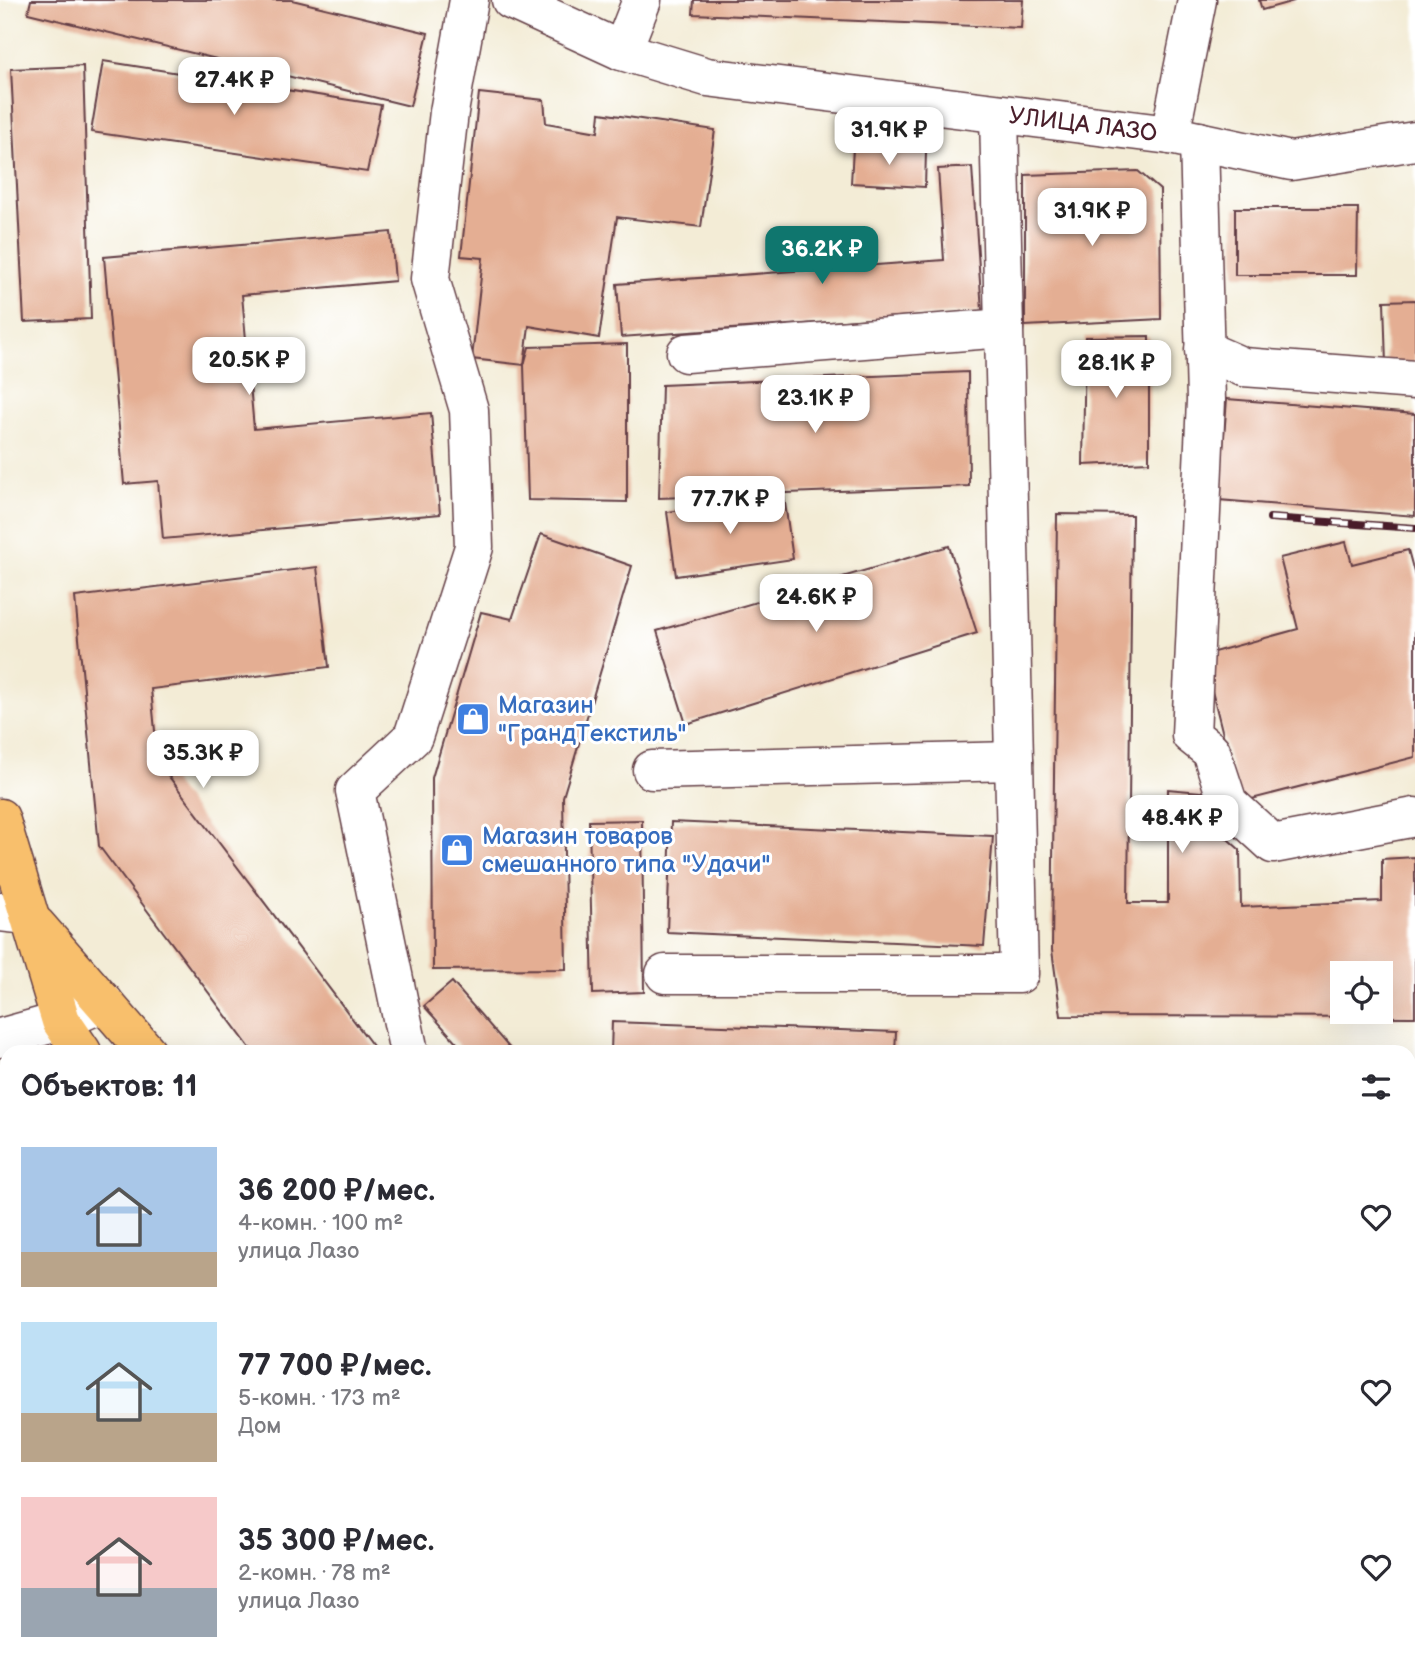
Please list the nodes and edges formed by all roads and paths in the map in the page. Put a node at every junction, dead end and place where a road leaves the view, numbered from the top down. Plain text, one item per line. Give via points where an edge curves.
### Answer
1 (469, 0) edge
2 (511, 0) edge
3 (642, 0) edge
4 (1197, 0) edge
5 (622, 51) junction
6 (999, 114) junction
7 (1185, 138) junction
8 (1415, 141) edge
9 (1004, 328) junction
10 (1204, 350) junction
11 (687, 353) dead end
12 (1415, 380) edge
13 (1014, 761) junction
14 (652, 770) dead end
15 (1415, 817) edge
16 (0, 818) edge
17 (14, 914) edge
18 (665, 974) dead end
19 (104, 1002) junction
20 (71, 1037) edge
21 (0, 1038) edge
22 (141, 1045) edge
23 (408, 1045) edge

1 - 23 street via 449,112 430,279 469,410 474,547 413,737 355,791
2 - 5 street, УЛИЦА ЛАЗО
3 - 5 street
4 - 7 street
5 - 6 street, УЛИЦА ЛАЗО via 708,77
6 - 7 street, УЛИЦА ЛАЗО
6 - 9 street
7 - 8 street, УЛИЦА ЛАЗО via 1290,161
7 - 10 street
9 - 11 street
9 - 13 street
10 - 12 street via 1243,367
10 - 15 street via 1205,428 1191,735 1211,751 1227,803 1273,844
13 - 14 street
13 - 18 street via 1019,975
16 - 17 main road
17 - 19 main road
17 - 20 main road
19 - 20 street
19 - 22 main road
20 - 21 street

